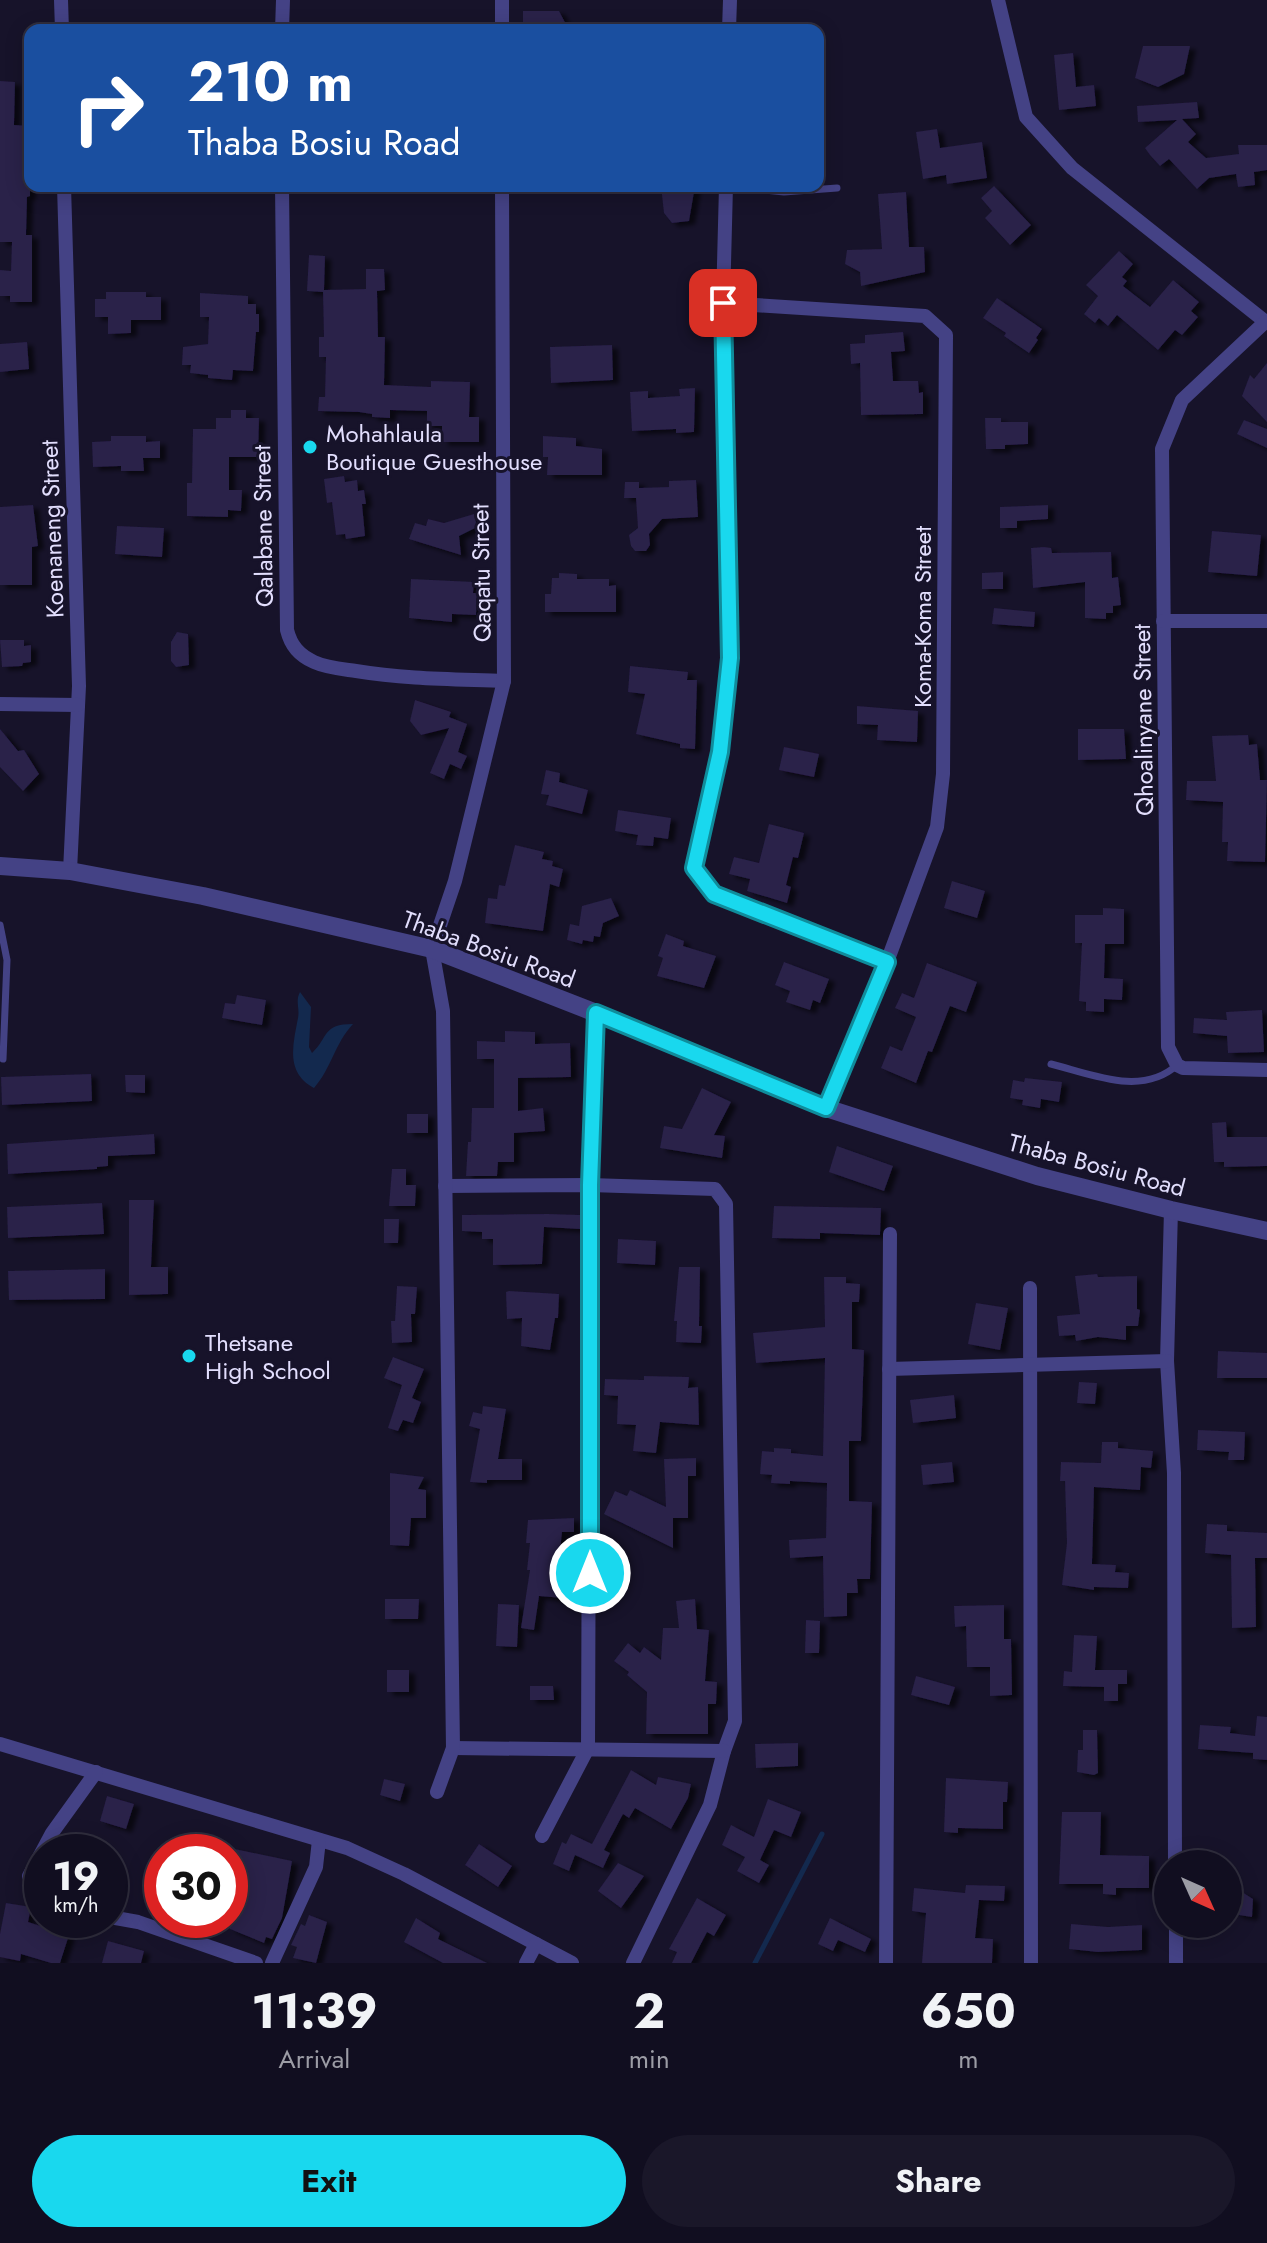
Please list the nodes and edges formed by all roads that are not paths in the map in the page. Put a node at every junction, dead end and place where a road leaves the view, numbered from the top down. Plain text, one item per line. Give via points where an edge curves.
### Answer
1 (61, 0) edge
2 (283, 0) edge
3 (502, 0) edge
4 (730, 0) edge
5 (998, 0) edge
6 (62, 24) edge
7 (282, 24) edge
8 (502, 24) edge
9 (729, 24) edge
10 (837, 188) dead end
11 (824, 189) edge
12 (64, 192) edge
13 (282, 192) edge
14 (502, 192) edge
15 (726, 192) edge
16 (723, 303) junction
17 (1266, 322) edge
18 (1163, 621) junction
19 (1267, 621) edge
20 (504, 681) junction
21 (0, 704) edge
22 (78, 705) junction
23 (0, 866) edge
24 (70, 871) junction
25 (0, 925) edge
26 (432, 949) junction
27 (887, 962) junction
28 (596, 1013) junction
29 (3, 1059) dead end
30 (1051, 1064) dead end
31 (1177, 1065) junction
32 (1267, 1070) edge
33 (826, 1108) junction
34 (590, 1185) junction
35 (445, 1186) junction
36 (1171, 1210) junction
37 (1267, 1231) edge
38 (890, 1234) dead end
39 (1030, 1288) dead end
40 (1167, 1361) junction
41 (1030, 1367) junction
42 (889, 1369) junction
43 (0, 1744) edge
44 (453, 1748) junction
45 (588, 1748) junction
46 (724, 1751) junction
47 (96, 1772) junction
48 (437, 1792) dead end
49 (51, 1834) edge
50 (542, 1836) dead end
51 (319, 1840) junction
52 (1175, 1850) edge
53 (128, 1920) edge
54 (1176, 1938) edge
55 (536, 1944) junction
56 (256, 1963) edge
57 (272, 1963) edge
58 (526, 1963) edge
59 (572, 1963) edge
60 (633, 1963) edge
61 (886, 1963) edge
62 (1031, 1963) edge
63 (1176, 1963) edge

1 - 6 street
2 - 7 street
3 - 8 street
4 - 9 street
5 - 17 street via 1026,117 1072,168
10 - 11 lane
12 - 22 street, Koenaneng Street
13 - 20 street, Qalabane Street via 290,639 303,655 336,668
14 - 20 street, Qaqatu Street
15 - 16 street
16 - 27 street via 730,658 720,752 694,868 714,894
16 - 27 street, Koma-Koma Street via 925,316 946,335 943,774 937,827
17 - 18 street, Qhoalinyane Street via 1182,400 1162,449
18 - 19 street
18 - 31 street, Qhoalinyane Street via 1168,1047
20 - 26 street, Qaqatu Street via 455,881
21 - 22 street
22 - 24 street, Koenaneng Street
23 - 24 street, Thaba Bosiu Road
24 - 26 street, Thaba Bosiu Road
25 - 29 lane via 7,960
26 - 28 street, Thaba Bosiu Road
26 - 35 street via 443,1011
27 - 33 street, Koma-Koma Street
28 - 33 street, Thaba Bosiu Road
28 - 34 street
30 - 31 lane via 1128,1083 1165,1076
31 - 32 street
33 - 36 street, Thaba Bosiu Road via 1037,1176
34 - 35 street
34 - 45 street
34 - 46 street via 715,1189 726,1204 735,1721
35 - 44 street
36 - 37 street, Thaba Bosiu Road
36 - 40 street
38 - 42 street
39 - 41 street
40 - 41 street
40 - 52 street via 1174,1473
41 - 42 street
41 - 62 street
42 - 61 street
43 - 47 street
44 - 45 street
44 - 48 street
45 - 46 street
45 - 50 street
46 - 60 street via 710,1805
47 - 49 street
47 - 51 street
51 - 55 street via 404,1874
51 - 57 street via 316,1867
53 - 56 street
54 - 63 street
55 - 58 street
55 - 59 street

